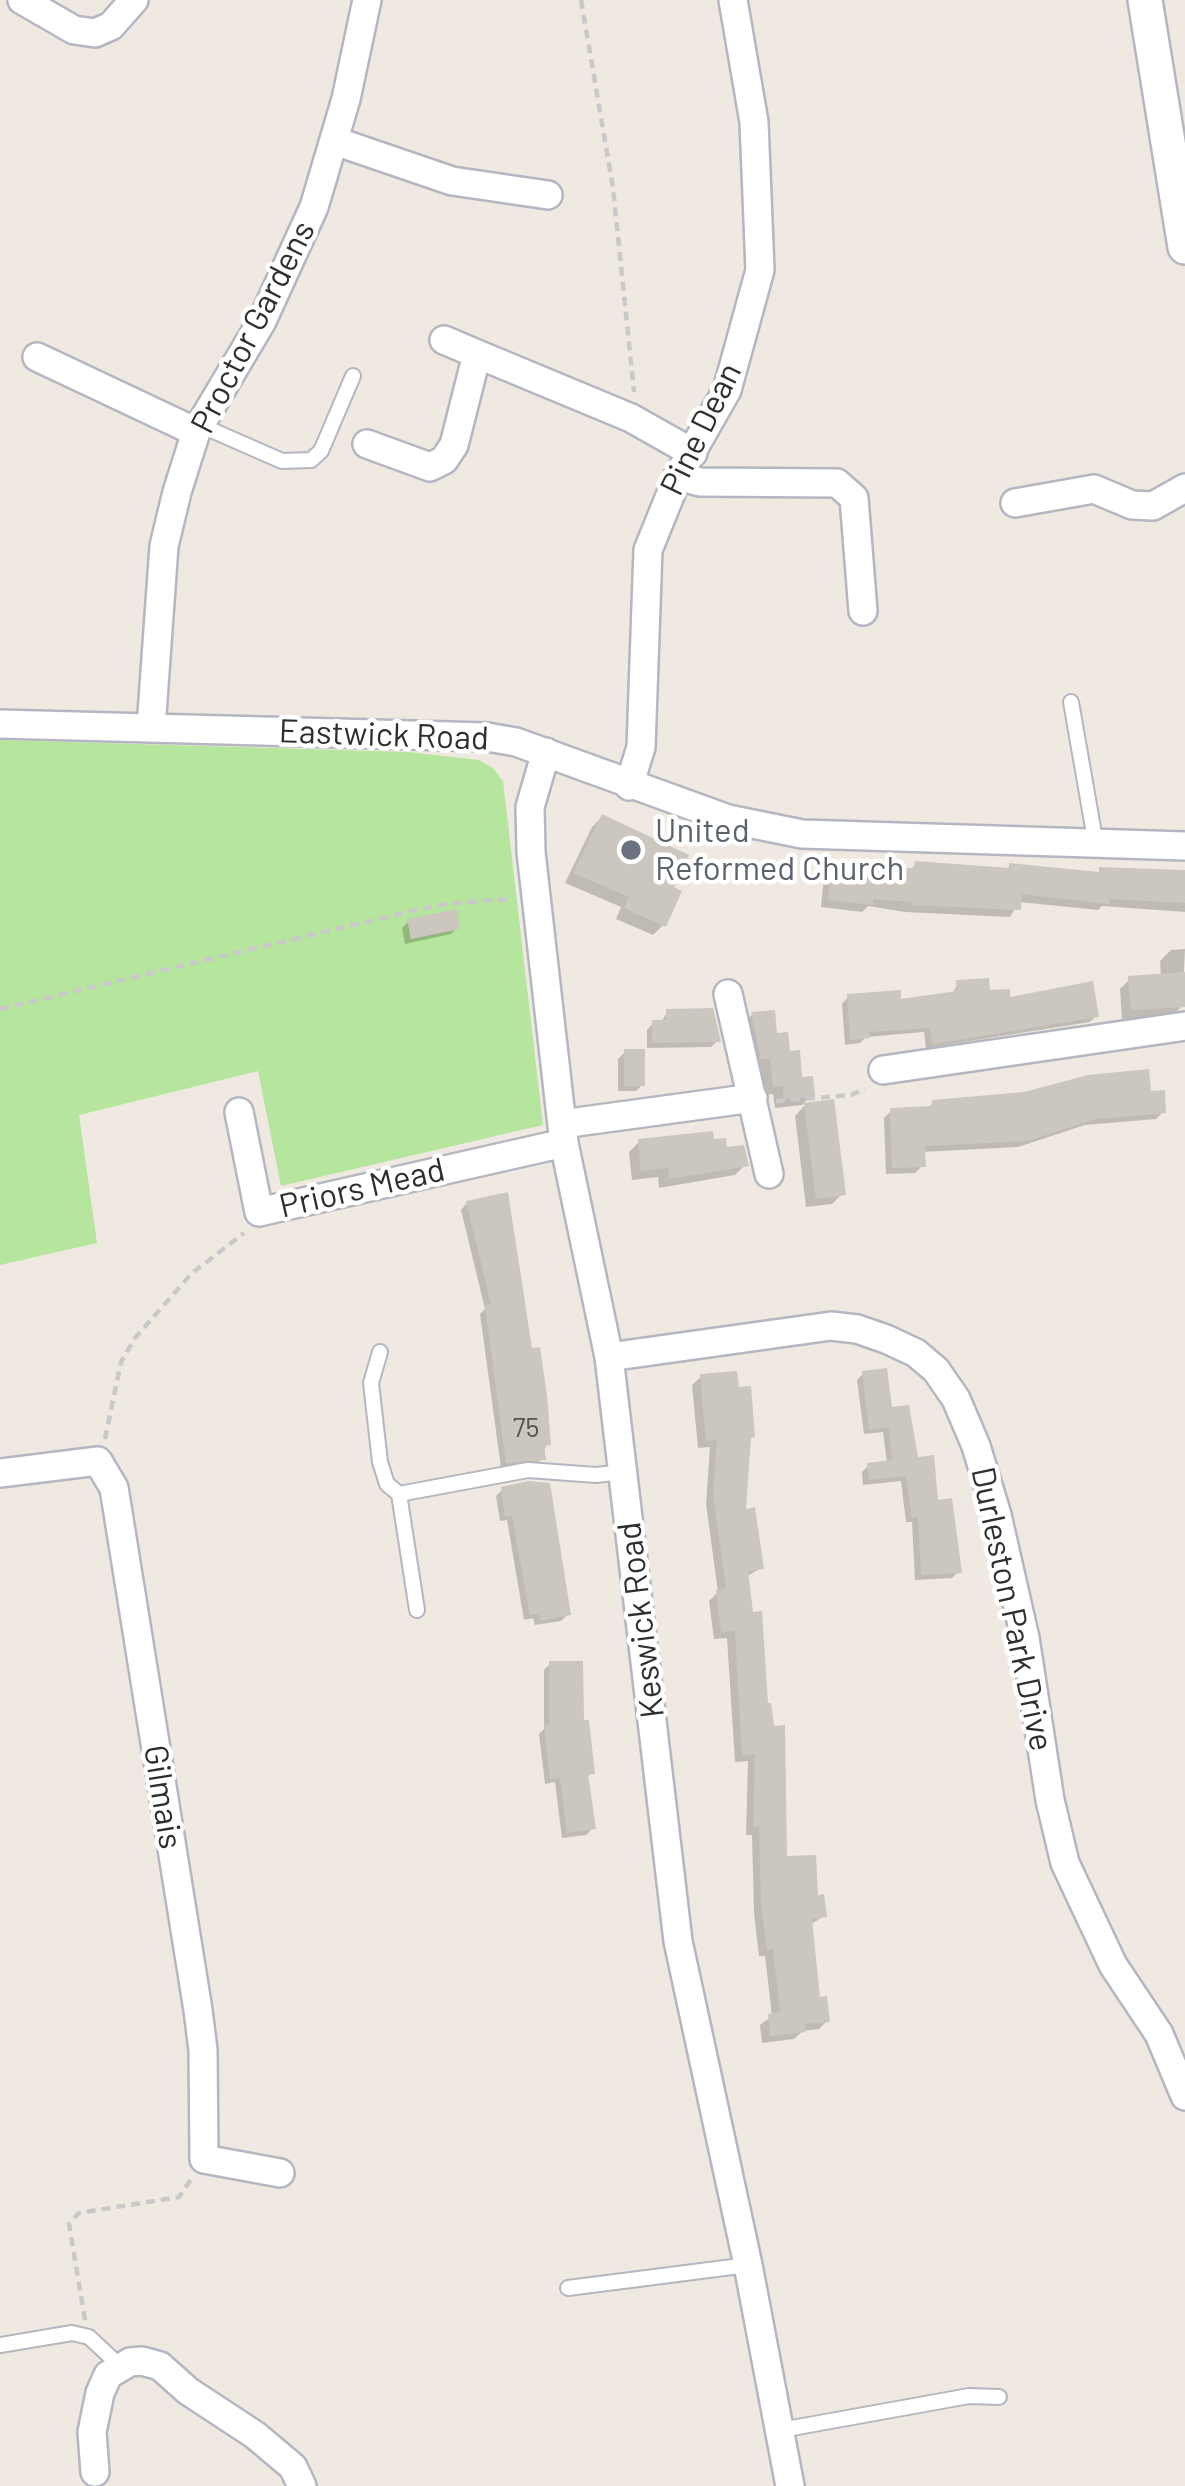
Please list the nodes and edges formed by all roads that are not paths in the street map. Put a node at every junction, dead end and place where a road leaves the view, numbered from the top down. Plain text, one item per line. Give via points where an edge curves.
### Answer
1 (22, 0) edge
2 (134, 0) edge
3 (367, 0) edge
4 (733, 0) edge
5 (1145, 0) edge
6 (335, 141) junction
7 (548, 195) dead end
8 (1185, 247) edge
9 (444, 340) dead end
10 (476, 354) junction
11 (37, 357) dead end
12 (352, 376) dead end
13 (198, 428) junction
14 (368, 444) dead end
15 (685, 464) junction
16 (1185, 488) edge
17 (1015, 503) dead end
18 (863, 611) dead end
19 (1071, 702) dead end
20 (0, 724) edge
21 (151, 728) junction
22 (546, 752) junction
23 (629, 786) junction
24 (1096, 845) junction
25 (1185, 846) edge
26 (728, 994) dead end
27 (1185, 1026) edge
28 (884, 1070) road end
29 (753, 1098) junction
30 (239, 1112) dead end
31 (563, 1134) junction
32 (769, 1174) dead end
33 (380, 1352) dead end
34 (608, 1357) junction
35 (623, 1472) junction
36 (0, 1473) edge
37 (400, 1494) junction
38 (417, 1610) dead end
39 (1185, 2096) edge
40 (280, 2173) dead end
41 (748, 2265) junction
42 (568, 2288) dead end
43 (0, 2345) edge
44 (120, 2366) junction
45 (999, 2397) dead end
46 (781, 2430) junction
47 (95, 2472) dead end
48 (302, 2486) edge
49 (790, 2486) edge

1 - 2 street via 94,33
3 - 6 street, Proctor Gardens
4 - 15 street, Pine Dean via 754,122 760,270 727,390
5 - 8 street
6 - 7 street via 452,181
6 - 13 street, Proctor Gardens via 289,268
9 - 10 street
10 - 14 street via 444,460 430,466
10 - 15 street via 631,418
11 - 13 street
12 - 13 lane via 311,460 282,461
13 - 21 street, Proctor Gardens via 164,546
15 - 18 street via 700,482 837,482 854,498
15 - 23 street, Pine Dean via 648,550 641,747
16 - 17 street via 1153,506 1094,489
19 - 24 lane
20 - 21 street, Eastwick Road
21 - 22 street, Eastwick Road via 487,737
22 - 23 street, Eastwick Road
22 - 31 street, Keswick Road via 530,807
23 - 24 street, Eastwick Road via 802,834
24 - 25 street, Eastwick Road
26 - 29 street
27 - 28 street
29 - 31 street, Priors Mead
29 - 32 street
30 - 31 street, Priors Mead via 259,1212
31 - 34 street, Keswick Road
33 - 37 lane via 371,1383 380,1462
34 - 35 street, Keswick Road
34 - 39 street, Durleston Park Drive via 831,1325 886,1339 936,1370 976,1446 997,1515 1065,1863
35 - 37 lane via 528,1470
35 - 41 street, Keswick Road via 678,1941
36 - 40 street, Gilmais via 98,1461 114,1488 198,2010 204,2159
37 - 38 lane
41 - 42 lane
41 - 46 street, Keswick Road
43 - 44 lane via 72,2333 89,2337
44 - 47 street via 108,2375 94,2415
44 - 48 street via 160,2366 293,2467
45 - 46 lane
46 - 49 street, Keswick Road

